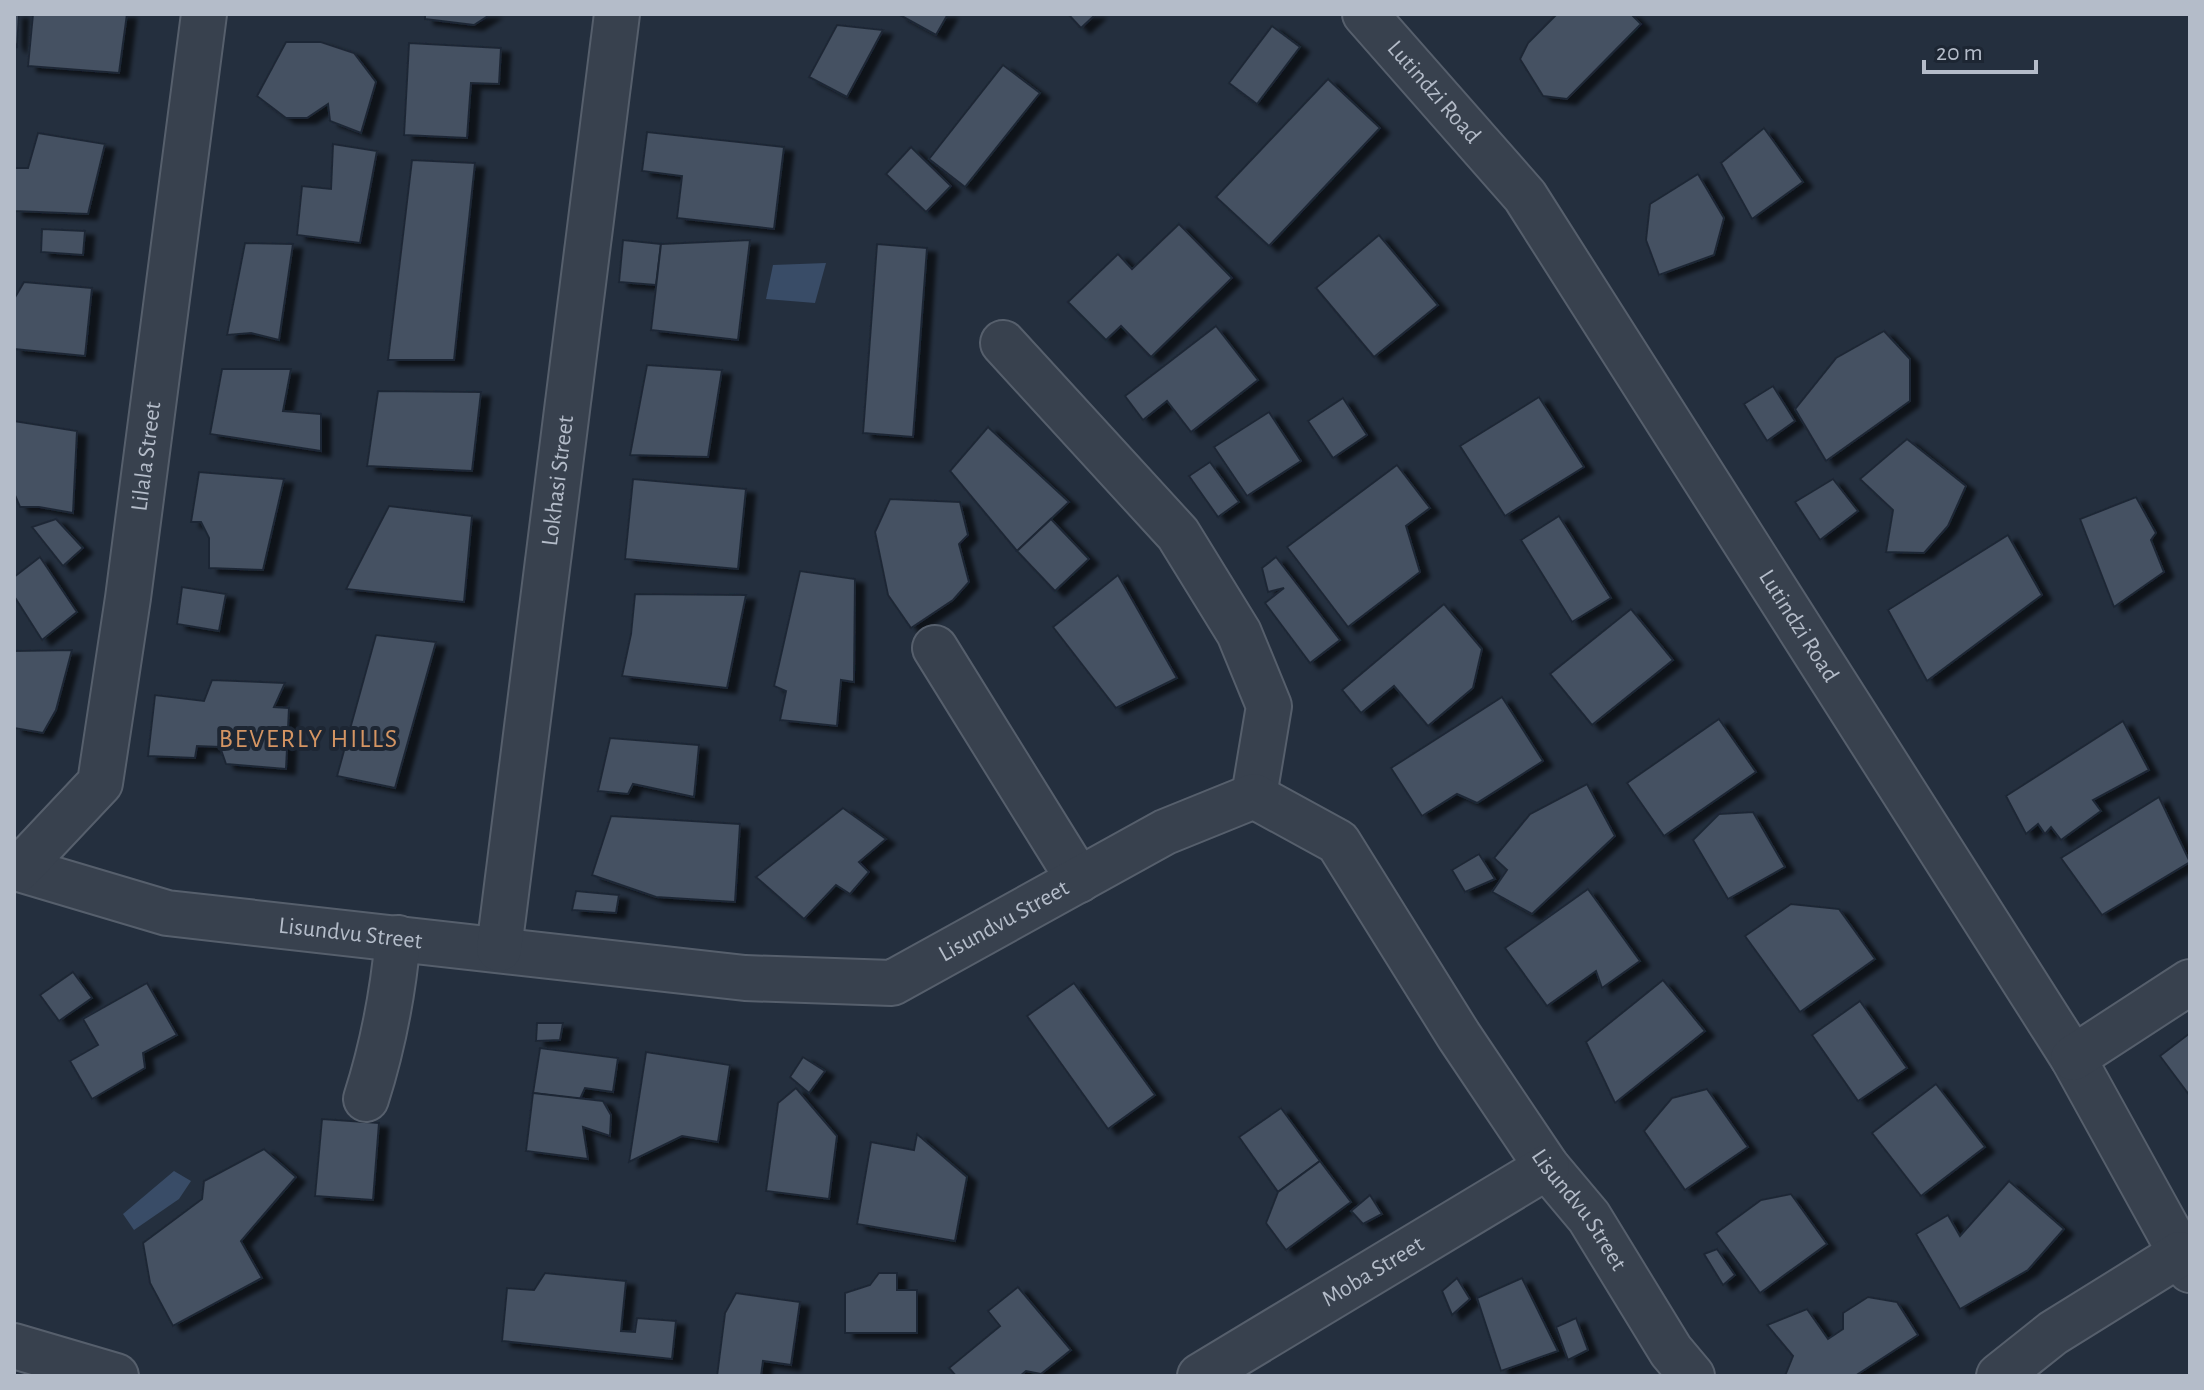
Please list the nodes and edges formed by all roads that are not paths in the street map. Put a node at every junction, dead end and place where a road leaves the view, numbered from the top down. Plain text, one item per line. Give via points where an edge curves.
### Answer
1 (204, 14) edge
2 (617, 14) edge
3 (1365, 14) edge
4 (1003, 343) dead end
5 (935, 648) dead end
6 (1254, 796) junction
7 (16, 866) edge
8 (1079, 880) junction
9 (398, 938) junction
10 (499, 949) junction
11 (2190, 982) edge
12 (2073, 1058) junction
13 (366, 1099) dead end
14 (1547, 1167) junction
15 (2185, 1262) edge
16 (14, 1346) edge
17 (116, 1376) edge
18 (1200, 1376) edge
19 (1692, 1376) edge
20 (1999, 1376) edge

1 - 7 street, Lilala Street via 100,783
2 - 10 street, Lokhasi Street
3 - 12 street, Lutindzi Road via 1525,196
4 - 6 street via 1178,534 1239,633 1269,706
5 - 8 street
6 - 8 street, Lisundvu Street via 1165,832
6 - 14 street, Lisundvu Street via 1338,842
7 - 9 street, Lisundvu Street via 167,913
8 - 10 street, Lisundvu Street via 892,983 745,978
9 - 10 street, Lisundvu Street
9 - 13 street via 394,982
11 - 12 street
12 - 15 street, Lutindzi Road
14 - 18 street, Moba Street
14 - 19 street, Lisundvu Street via 1589,1217 1671,1351
15 - 20 street via 2053,1333
16 - 17 street

